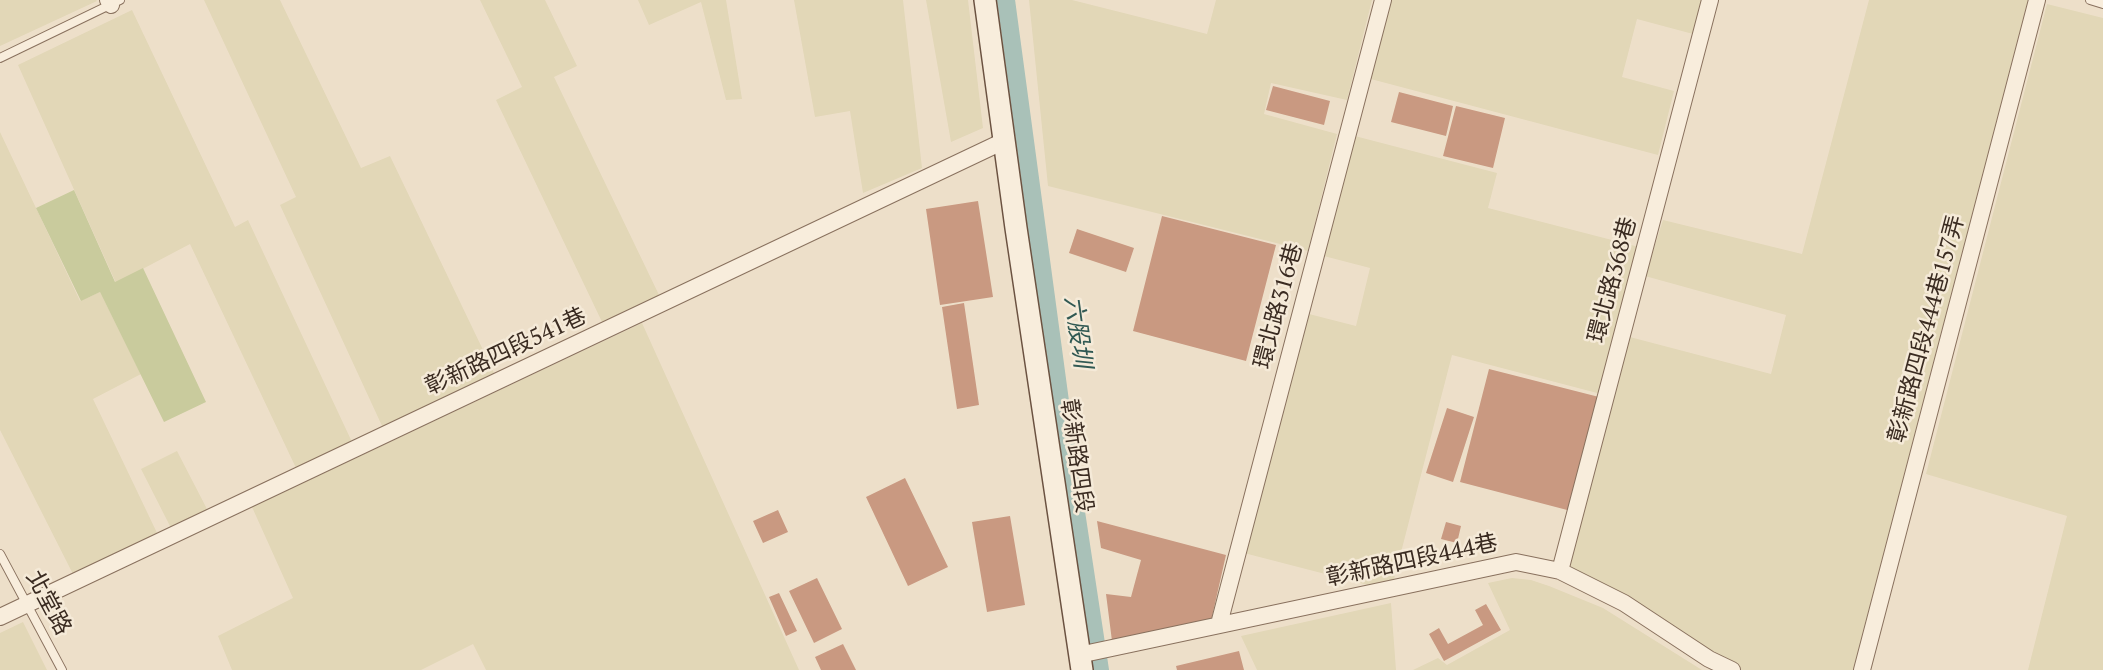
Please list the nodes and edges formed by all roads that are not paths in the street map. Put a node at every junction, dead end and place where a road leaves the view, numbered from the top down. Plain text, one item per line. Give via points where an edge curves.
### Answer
1 (985, 0) edge
2 (1382, 0) edge
3 (1710, 0) edge
4 (2037, 0) edge
5 (2090, 0) edge
6 (113, 2) edge
7 (2103, 4) edge
8 (0, 58) edge
9 (1004, 141) junction
10 (0, 554) edge
11 (1560, 570) junction
12 (27, 605) junction
13 (0, 617) edge
14 (1219, 624) junction
15 (1081, 660) edge
16 (62, 670) edge
17 (1732, 670) edge
18 (1862, 670) edge

1 - 9 street, 彰新路四段
2 - 14 street, 環北路316巷
3 - 11 street, 環北路368巷
4 - 18 street, 彰新路四段444巷157弄
5 - 7 lane
6 - 8 lane
9 - 12 street, 彰新路四段541巷
9 - 15 street, 彰新路四段
10 - 12 lane, 北堂路
11 - 14 street, 彰新路四段444巷 via 1516,562
11 - 17 street, 彰新路四段444巷 via 1624,603
12 - 13 street, 彰新路四段541巷
12 - 16 lane, 北堂路
14 - 15 street, 彰新路四段444巷

